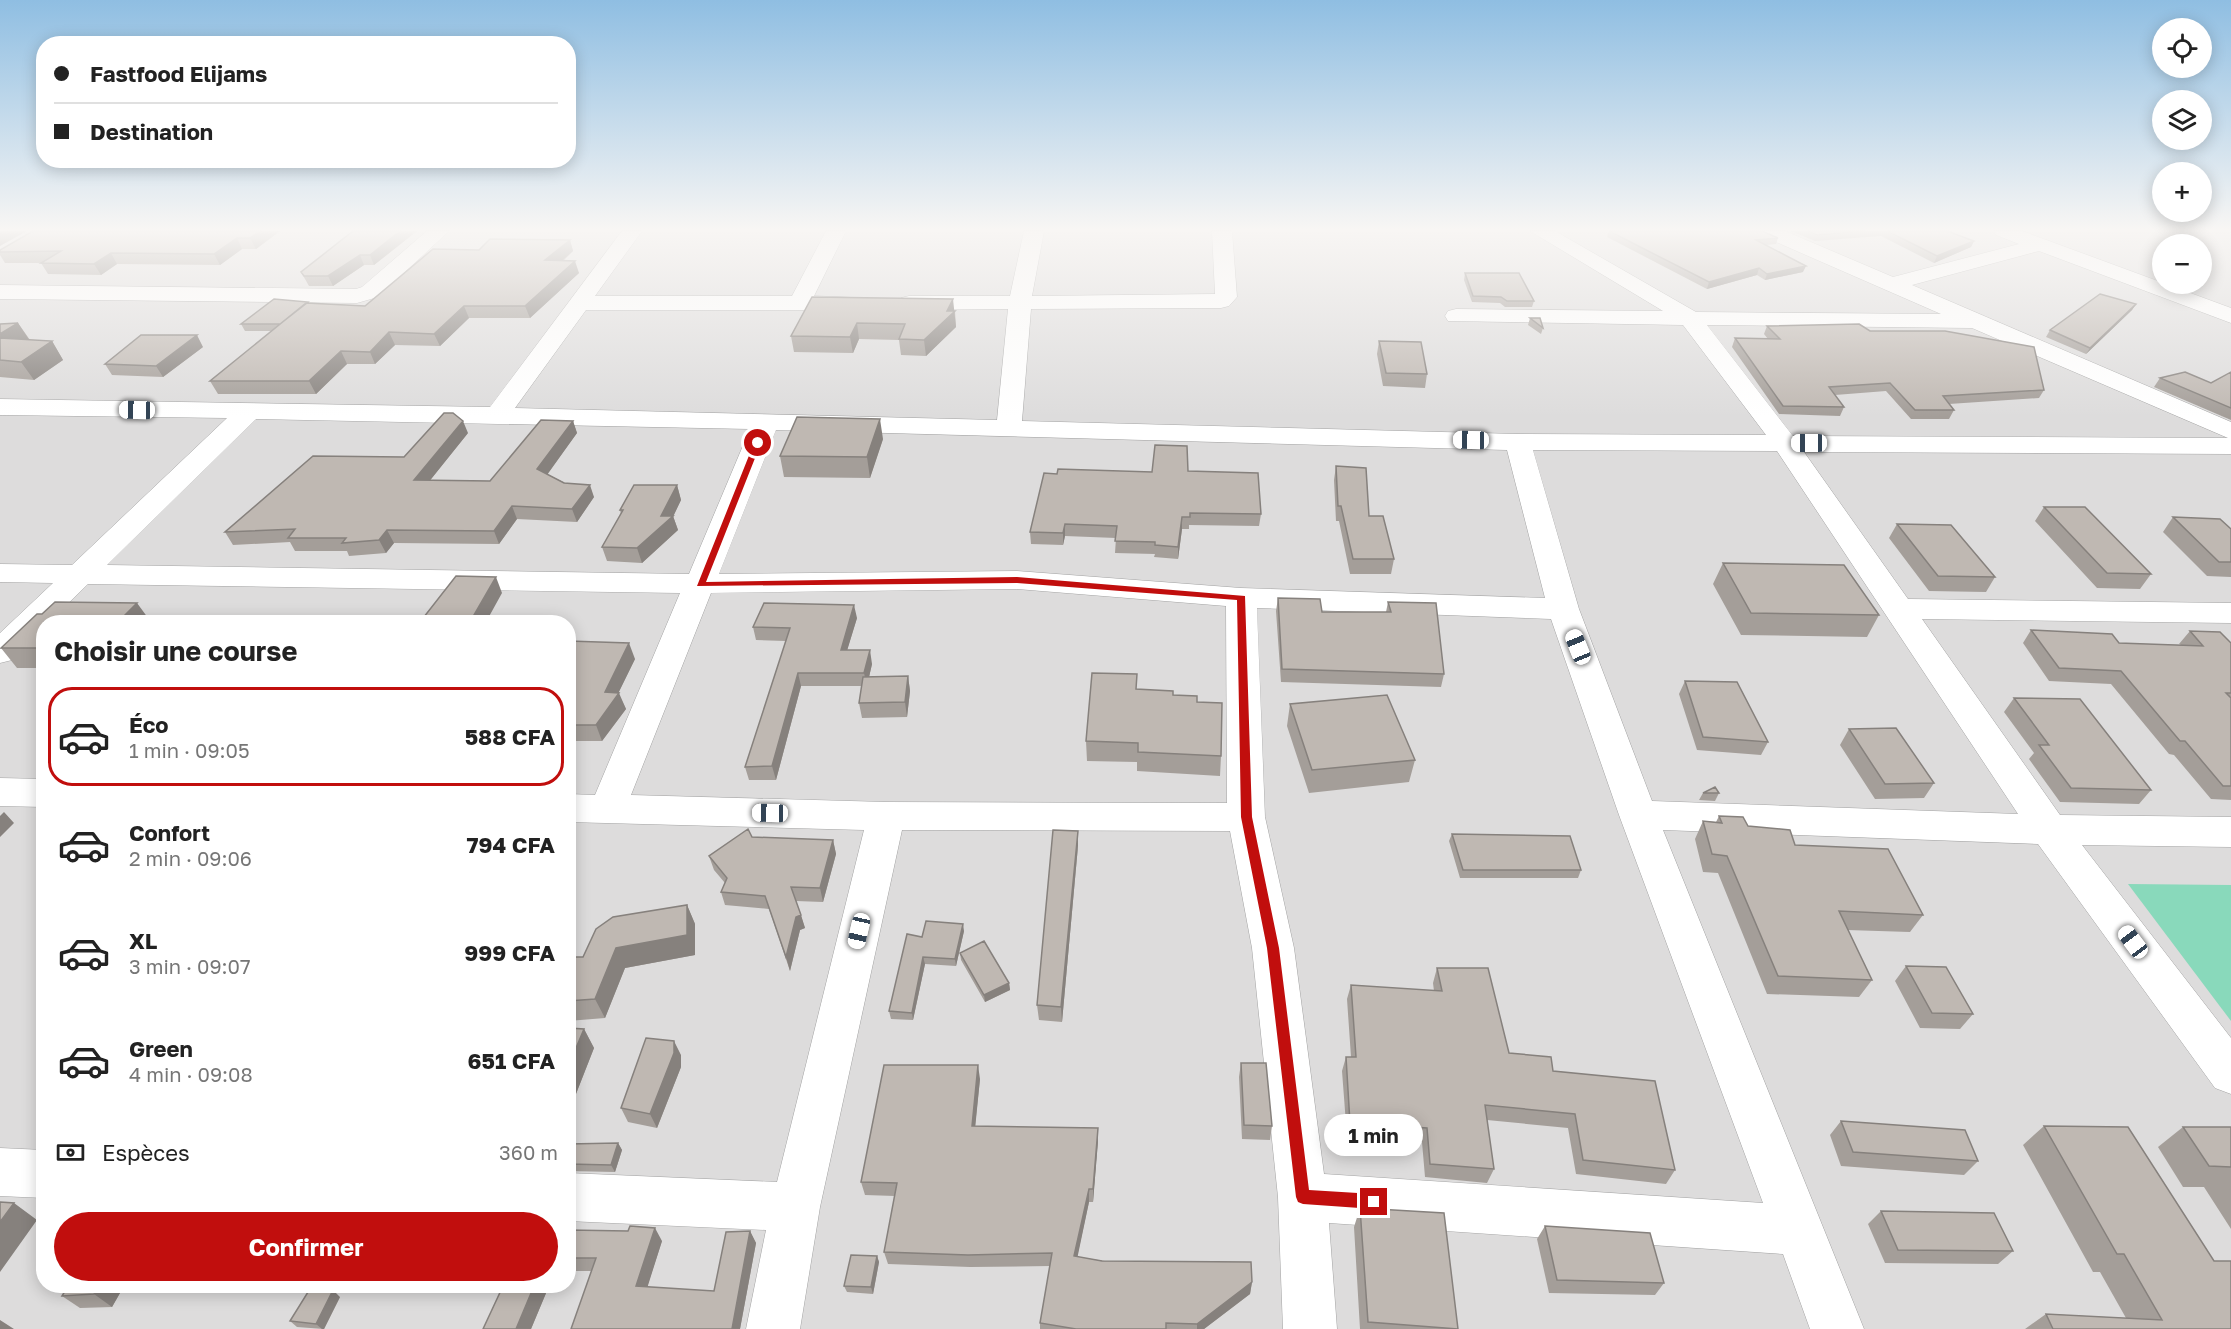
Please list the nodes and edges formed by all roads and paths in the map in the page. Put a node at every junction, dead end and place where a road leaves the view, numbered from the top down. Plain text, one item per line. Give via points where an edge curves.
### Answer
1 (91, 293) edge
2 (368, 293) edge
3 (587, 293) edge
4 (805, 293) edge
5 (1022, 293) edge
6 (1226, 293) edge
7 (1647, 293) edge
8 (1907, 293) edge
9 (2169, 293) edge
10 (800, 302) junction
11 (580, 303) junction
12 (870, 303) edge
13 (893, 303) edge
14 (1020, 303) junction
15 (1456, 316) dead end
16 (2231, 316) edge
17 (1689, 317) junction
18 (1971, 321) junction
19 (0, 407) edge
20 (249, 411) junction
21 (497, 415) junction
22 (766, 423) junction
23 (1009, 427) junction
24 (2231, 431) edge
25 (1518, 442) junction
26 (1785, 443) junction
27 (2231, 446) edge
28 (0, 573) edge
29 (83, 574) junction
30 (700, 584) junction
31 (1241, 598) junction
32 (1563, 609) junction
33 (1901, 609) junction
34 (2231, 613) edge
35 (39, 615) edge
36 (36, 618) edge
37 (0, 652) edge
38 (0, 792) edge
39 (36, 793) edge
40 (576, 808) edge
41 (607, 809) junction
42 (1638, 815) junction
43 (886, 816) junction
44 (1246, 817) junction
45 (2049, 830) junction
46 (2231, 832) edge
47 (2231, 1073) edge
48 (0, 1172) edge
49 (36, 1174) edge
50 (576, 1197) edge
51 (1303, 1197) junction
52 (795, 1207) junction
53 (1798, 1230) junction
54 (773, 1329) edge
55 (1310, 1329) edge
56 (1837, 1329) edge

1 - 2 street
3 - 11 street
4 - 10 street
5 - 14 street
6 - 14 street via 1221,302
7 - 17 street
8 - 18 street
9 - 16 street
10 - 11 street
10 - 12 street
11 - 21 street
13 - 14 street
14 - 23 street
15 - 17 street
17 - 18 street
17 - 26 street
18 - 24 street
19 - 20 street
20 - 21 street
20 - 29 street
21 - 22 street
22 - 23 street
22 - 30 street
23 - 25 street
25 - 26 street
25 - 32 street
26 - 27 street
26 - 33 street
28 - 29 street
29 - 30 street
29 - 35 street
30 - 31 street via 1017,580
30 - 41 street
31 - 32 street
31 - 44 street
32 - 42 street
33 - 34 street
33 - 45 street
36 - 37 street
38 - 39 street
40 - 41 street
41 - 43 street
42 - 45 street
42 - 53 street
43 - 44 street
43 - 52 street
44 - 51 street via 1273,948
45 - 46 street
45 - 47 street
48 - 49 street
50 - 52 street
51 - 53 street
51 - 55 street
52 - 54 street
53 - 56 street

